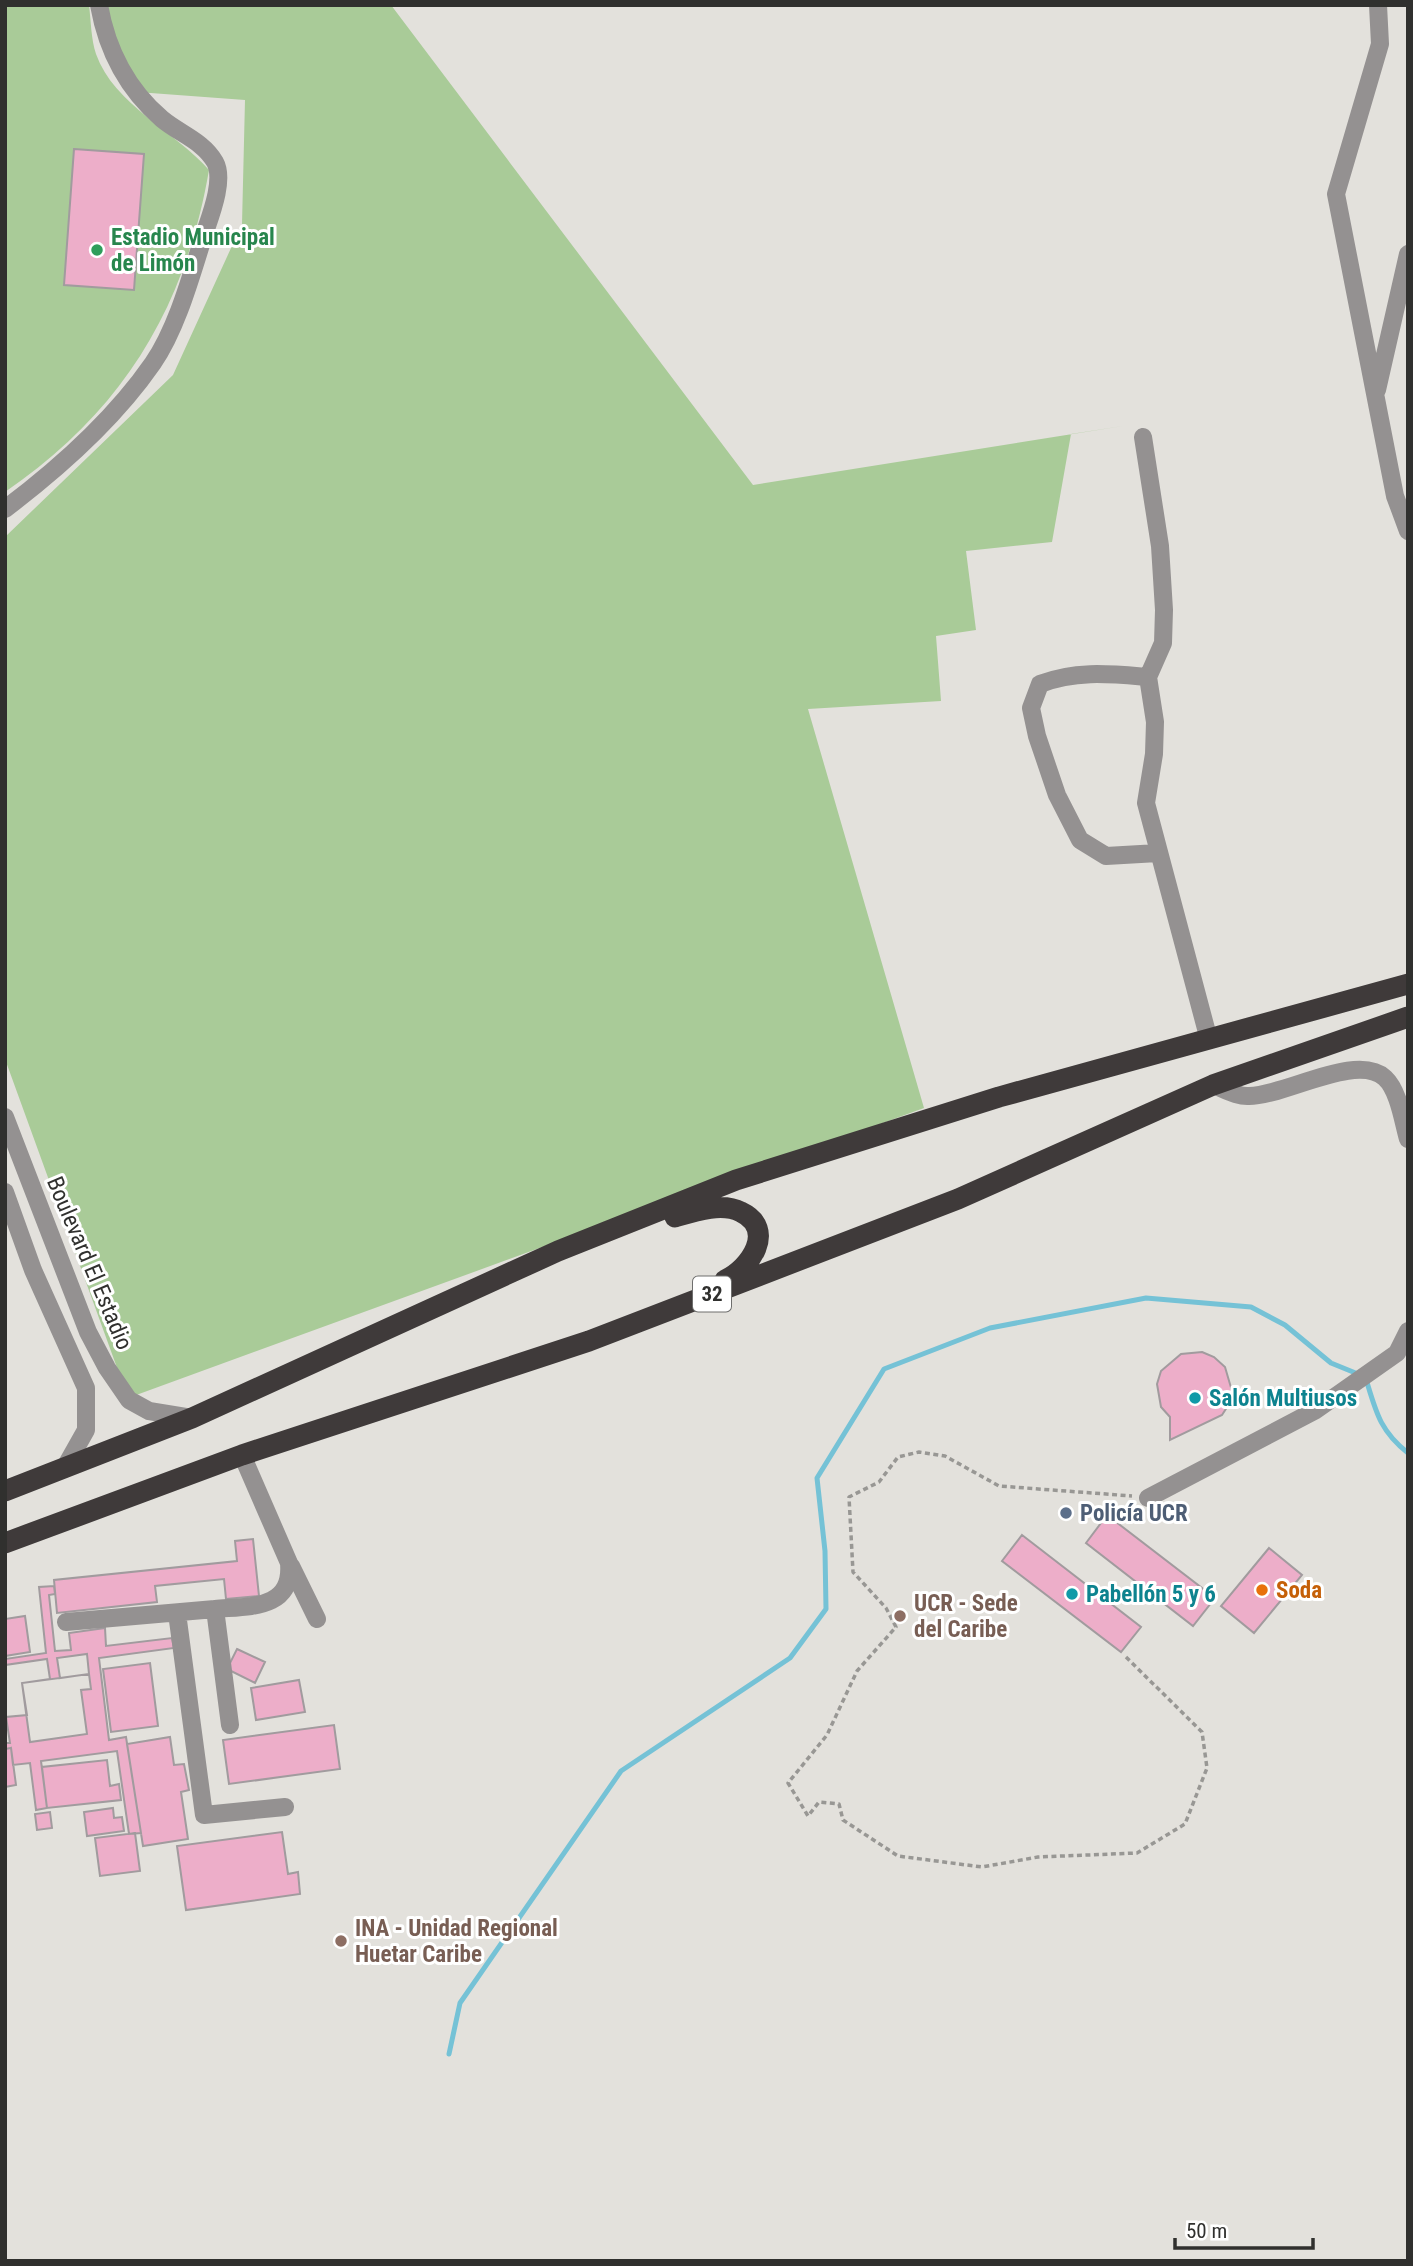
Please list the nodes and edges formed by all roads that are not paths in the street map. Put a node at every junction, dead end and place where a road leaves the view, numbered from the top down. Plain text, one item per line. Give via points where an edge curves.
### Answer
1 (99, 5) edge
2 (1378, 5) edge
3 (1408, 254) edge
4 (1376, 398) junction
5 (1143, 437) dead end
6 (5, 509) edge
7 (1408, 531) edge
8 (1148, 677) junction
9 (1158, 853) junction
10 (1408, 984) edge
11 (1408, 1017) edge
12 (1209, 1040) junction
13 (1213, 1085) junction
14 (1401, 1091) edge
15 (5, 1117) edge
16 (1408, 1139) edge
17 (5, 1192) edge
18 (558, 1251) junction
19 (1408, 1331) edge
20 (589, 1341) junction
21 (192, 1418) junction
22 (242, 1455) junction
23 (64, 1469) junction
24 (5, 1491) edge
25 (1148, 1498) road end
26 (5, 1544) edge
27 (289, 1563) junction
28 (215, 1609) junction
29 (177, 1613) junction
30 (317, 1619) dead end
31 (66, 1622) dead end
32 (230, 1725) dead end
33 (285, 1807) dead end

1 - 6 street via 105,37 124,76 162,118 200,143 216,164 217,183 185,295 153,362 106,417
2 - 4 street via 1380,44 1336,194
3 - 4 street
4 - 7 street via 1395,496
5 - 8 street via 1160,546 1164,610 1163,643
8 - 9 street via 1155,722 1146,803
8 - 9 street via 1062,675 1041,684 1031,708 1057,795 1080,840 1106,856
9 - 12 street
10 - 12 highway
11 - 13 highway, 32
12 - 18 highway via 862,1139 736,1180
13 - 14 street via 1246,1097 1277,1094 1345,1070 1371,1070
13 - 20 highway, 32 via 957,1199
14 - 16 street
15 - 21 street, Boulevard El Estadio via 88,1332 107,1368 129,1400 149,1411
17 - 23 street via 33,1270 86,1388 86,1430
18 - 20 highway via 708,1208 741,1212 758,1234 753,1258 737,1273
18 - 21 highway
19 - 25 street via 1396,1353 1316,1410
20 - 22 highway, 32
21 - 23 highway
22 - 26 highway, 32
22 - 27 street
23 - 24 highway
27 - 28 street via 285,1590 274,1600
27 - 30 street
28 - 29 street
28 - 32 street
29 - 31 street
29 - 33 street via 204,1815

